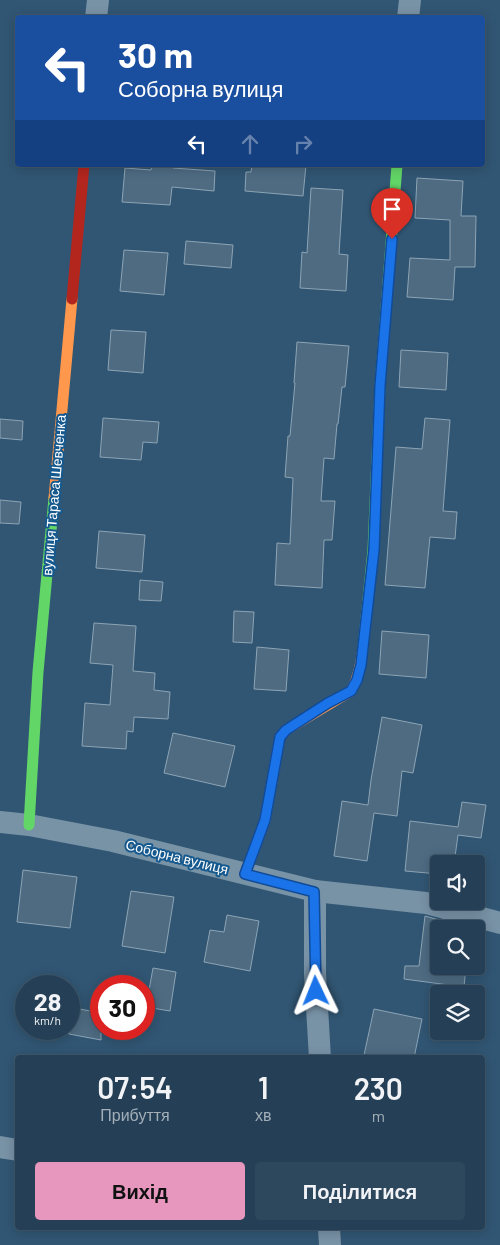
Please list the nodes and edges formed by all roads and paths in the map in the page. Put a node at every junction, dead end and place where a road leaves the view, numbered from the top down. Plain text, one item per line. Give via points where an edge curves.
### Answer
1 (98, 0) edge
2 (410, 0) edge
3 (96, 15) edge
4 (408, 15) edge
5 (84, 167) edge
6 (397, 167) edge
7 (0, 822) edge
8 (29, 824) junction
9 (245, 874) junction
10 (314, 892) junction
11 (500, 923) edge
12 (320, 1055) edge
13 (0, 1147) edge
14 (15, 1150) edge
15 (329, 1230) edge
16 (330, 1245) edge

1 - 3 street
2 - 4 street
5 - 8 street, вулиця Тараса Шевченка via 38,672
6 - 9 street via 380,386 374,550 361,665 351,691 286,730 280,737 265,820
7 - 8 street, Соборна вулиця
8 - 9 street, Соборна вулиця via 114,841
9 - 10 street, Соборна вулиця
10 - 11 street, Соборна вулиця via 426,903
10 - 12 street
13 - 14 street
15 - 16 street

